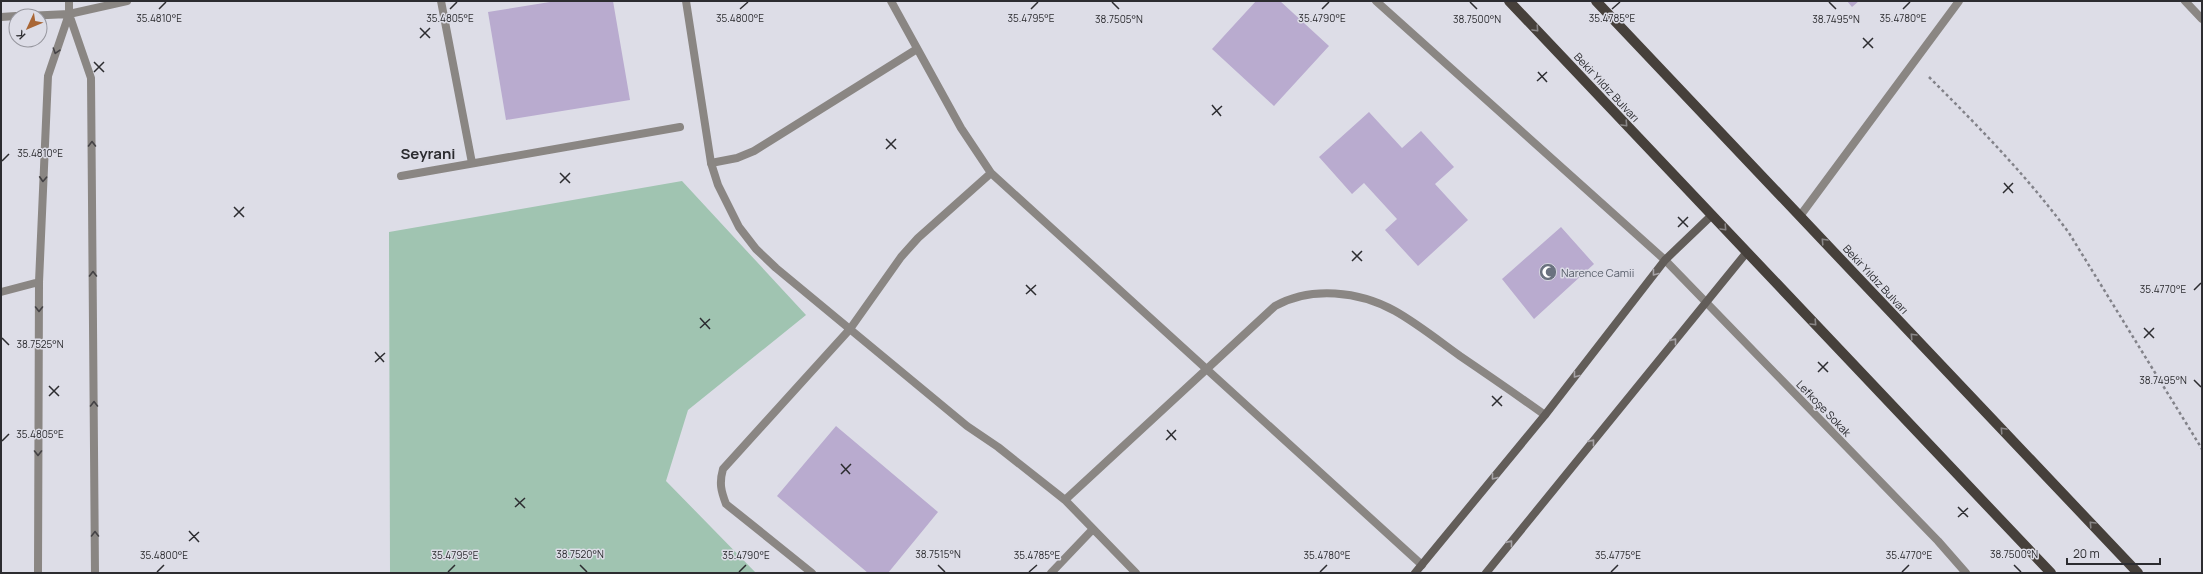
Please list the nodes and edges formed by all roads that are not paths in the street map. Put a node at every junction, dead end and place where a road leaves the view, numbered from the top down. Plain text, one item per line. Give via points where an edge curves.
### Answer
1 (69, 1) edge
2 (127, 1) edge
3 (441, 1) edge
4 (686, 1) edge
5 (891, 1) edge
6 (1376, 1) edge
7 (1509, 1) edge
8 (1596, 1) edge
9 (1959, 1) edge
10 (2185, 1) edge
11 (68, 14) junction
12 (48, 15) edge
13 (2202, 19) edge
14 (917, 49) junction
15 (680, 127) dead end
16 (472, 163) junction
17 (711, 163) junction
18 (991, 173) junction
19 (401, 176) dead end
20 (1712, 215) junction
21 (1800, 216) junction
22 (1747, 252) junction
23 (1665, 260) junction
24 (39, 282) junction
25 (1, 292) edge
26 (1706, 302) junction
27 (850, 329) junction
28 (1208, 368) junction
29 (1545, 415) junction
30 (1065, 500) junction
31 (1093, 529) junction
32 (1422, 564) junction
33 (38, 573) edge
34 (95, 573) edge
35 (812, 573) edge
36 (1051, 573) edge
37 (1136, 573) edge
38 (1415, 573) edge
39 (1486, 573) edge
40 (1966, 573) edge
41 (2051, 573) edge
42 (2138, 573) edge

1 - 11 street
2 - 11 street
3 - 16 street
4 - 17 street
5 - 14 street
6 - 23 street, Lefkoşe Sokak
7 -> 20 main road, Bekir Yıldız Bulvarı
8 - 21 main road, Bekir Yıldız Bulvarı
9 - 21 street
10 - 13 street
11 - 12 street
11 -> 24 street via 48,76
34 -> 11 street via 91,78
14 - 17 street via 754,151 737,158
14 - 18 street via 961,128
15 - 16 street
16 - 19 street
17 - 27 street via 739,227 756,248 776,268
18 - 27 street via 905,252
18 - 28 street
20 -> 22 main road, Bekir Yıldız Bulvarı
20 - 23 street
42 -> 21 main road, Bekir Yıldız Bulvarı
22 - 26 street
22 -> 41 main road, Bekir Yıldız Bulvarı
23 - 26 street, Lefkoşe Sokak
23 -> 29 street
24 - 25 street
24 -> 33 street
39 -> 26 street
26 - 40 street, Lefkoşe Sokak
27 - 30 street via 967,426
27 - 35 street via 723,469 720,480 726,504
28 - 29 street via 1275,306 1287,299 1314,294 1336,294 1357,297 1394,311
28 - 30 street
28 - 32 street
29 -> 32 street
30 - 31 street
31 - 36 street
31 - 37 street
32 - 38 street

